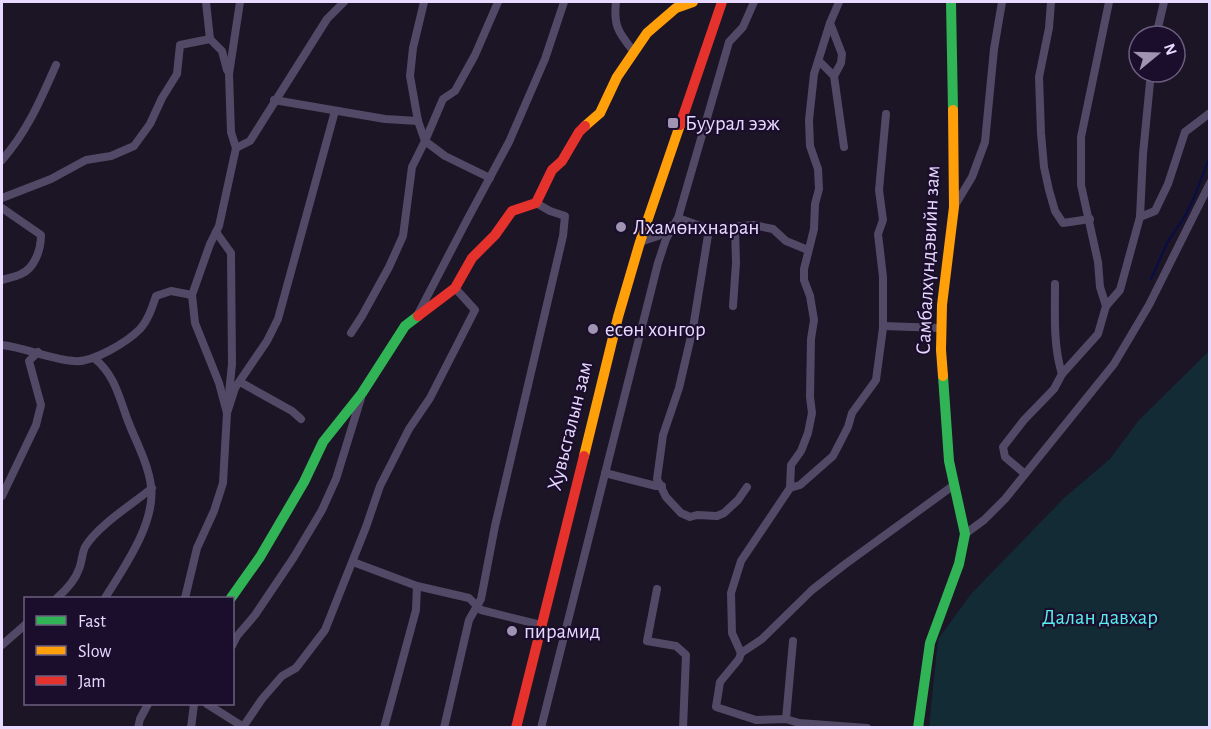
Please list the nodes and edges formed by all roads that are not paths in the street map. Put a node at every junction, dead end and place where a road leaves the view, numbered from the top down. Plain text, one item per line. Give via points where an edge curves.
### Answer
1 (206, 2) edge
2 (240, 2) edge
3 (344, 2) edge
4 (424, 2) edge
5 (498, 2) edge
6 (564, 2) edge
7 (616, 2) edge
8 (693, 2) edge
9 (722, 2) edge
10 (754, 2) edge
11 (839, 2) edge
12 (951, 2) edge
13 (1002, 2) edge
14 (1051, 2) edge
15 (1109, 2) edge
16 (1164, 2) edge
17 (830, 24) junction
18 (1159, 24) edge
19 (210, 39) junction
20 (634, 52) junction
21 (819, 61) junction
22 (56, 65) dead end
23 (228, 74) junction
24 (834, 76) junction
25 (1150, 84) edge
26 (274, 100) junction
27 (335, 111) junction
28 (1209, 112) edge
29 (886, 114) dead end
30 (418, 121) junction
31 (425, 141) junction
32 (844, 147) dead end
33 (236, 148) junction
34 (2, 160) edge
35 (490, 178) junction
36 (1209, 183) edge
37 (2, 198) edge
38 (536, 203) junction
39 (954, 207) junction
40 (2, 208) edge
41 (1140, 217) junction
42 (678, 218) junction
43 (1090, 219) junction
44 (735, 228) junction
45 (709, 229) junction
46 (216, 232) junction
47 (640, 242) junction
48 (808, 250) junction
49 (2, 280) edge
50 (1055, 284) dead end
51 (455, 288) junction
52 (192, 295) junction
53 (733, 306) dead end
54 (1106, 306) junction
55 (418, 314) junction
56 (883, 326) junction
57 (941, 328) junction
58 (351, 333) dead end
59 (2, 345) edge
60 (38, 352) junction
61 (94, 358) junction
62 (1062, 374) junction
63 (240, 382) junction
64 (362, 393) junction
65 (227, 413) junction
66 (301, 419) dead end
67 (605, 473) junction
68 (1025, 474) junction
69 (954, 485) junction
70 (662, 486) junction
71 (747, 487) dead end
72 (152, 488) junction
73 (790, 488) junction
74 (2, 495) edge
75 (965, 534) junction
76 (353, 562) junction
77 (417, 586) junction
78 (657, 589) dead end
79 (58, 597) edge
80 (106, 597) edge
81 (185, 597) edge
82 (232, 597) edge
83 (477, 605) junction
84 (541, 625) junction
85 (24, 626) edge
86 (793, 641) dead end
87 (234, 642) edge
88 (2, 645) edge
89 (741, 653) junction
90 (147, 705) edge
91 (194, 705) edge
92 (209, 705) edge
93 (786, 719) junction
94 (755, 724) edge
95 (244, 727) edge
96 (138, 728) edge
97 (191, 728) edge
98 (384, 728) edge
99 (444, 728) edge
100 (516, 728) edge
101 (541, 728) edge
102 (683, 728) edge
103 (867, 728) edge
104 (918, 728) edge

1 - 19 street
2 - 23 street
3 - 26 street via 327,19
4 - 30 street via 410,76
5 - 31 street via 475,56 455,90 442,99
6 - 35 street via 545,59
7 - 20 street via 614,19 619,34
8 - 20 street via 676,8 647,33
9 - 47 street, Хувьсгалын зам
10 - 42 street via 743,27 729,42
11 - 17 street
12 - 39 street, Самбалхүндэвийн зам
13 - 39 street via 986,142
14 - 43 street via 1039,77 1044,168 1055,211 1063,223
15 - 43 street via 1081,137 1081,185
16 - 18 street
17 - 21 street
17 - 24 street via 842,54
19 - 23 street via 222,51
19 - 37 street via 180,45 177,74 134,146 111,156 86,160
20 - 38 street via 600,113 579,132 552,170
21 - 24 street
21 - 48 street via 809,120 819,189
22 - 34 street via 35,112
23 - 33 street via 231,132
24 - 32 street
25 - 41 street
26 - 27 street
26 - 33 street via 250,141
27 - 30 street
27 - 63 street via 278,319
28 - 41 street via 1185,132 1155,212
29 - 56 street via 879,190 884,220 878,234
30 - 31 street
31 - 35 street via 445,156
31 - 58 street via 412,167 403,236
33 - 46 street
35 - 55 street
36 - 68 street via 1130,340
38 - 51 street via 512,211 472,258
38 - 83 street via 565,216 563,236
39 - 57 street, Самбалхүндэвийн зам
40 - 49 street via 41,235 41,246 23,274
41 - 54 street via 1120,290
42 - 45 street
42 - 47 street via 663,233
42 - 67 street via 657,262
43 - 54 street
44 - 45 street
44 - 48 street via 753,225 772,229 786,241
44 - 53 street
45 - 70 street via 680,388 663,435 657,479
46 - 52 street
46 - 65 street via 231,253 232,364
47 - 84 street, Хувьсгалын зам
48 - 73 street via 804,280 814,320 812,413 801,451 791,465
50 - 62 street via 1055,338
51 - 55 street
51 - 76 street via 475,309 380,486
52 - 61 street via 171,291 156,296 140,329
52 - 65 street via 195,323
54 - 62 street via 1098,334
55 - 64 street via 405,326
56 - 57 street
56 - 73 street via 876,380 852,413 833,456 800,485
57 - 69 street, Самбалхүндэвийн зам via 947,444
59 - 60 street
60 - 61 street via 73,361
60 - 74 street via 29,361 41,405 36,425
61 - 72 street via 115,383
62 - 68 street via 1054,389 1003,448 1005,457
63 - 65 street
63 - 66 street
64 - 82 street via 323,442 260,557
64 - 87 street via 336,479 322,510
65 - 81 street via 222,483 197,548
67 - 70 street
67 - 101 street
68 - 75 street via 984,520
69 - 75 street, Самбалхүндэвийн зам
69 - 89 street via 843,565 762,639
70 - 71 street via 666,497 690,517 724,513
72 - 79 street via 84,548 76,576
72 - 80 street via 144,532
73 - 89 street via 741,561 732,593 732,633
75 - 104 street, Самбалхүндэвийн зам via 959,564 930,644
76 - 77 street
76 - 95 street via 326,630 296,668 282,676 262,699
77 - 83 street via 469,598
77 - 98 street via 416,610
78 - 102 street via 647,641 676,646 686,655
83 - 84 street via 481,610
83 - 99 street via 467,629
84 - 100 street, Хувьсгалын зам
85 - 88 street
86 - 93 street
89 - 94 street via 720,682 716,707
90 - 96 street
91 - 97 street
92 - 95 street
93 - 94 street
93 - 103 street

